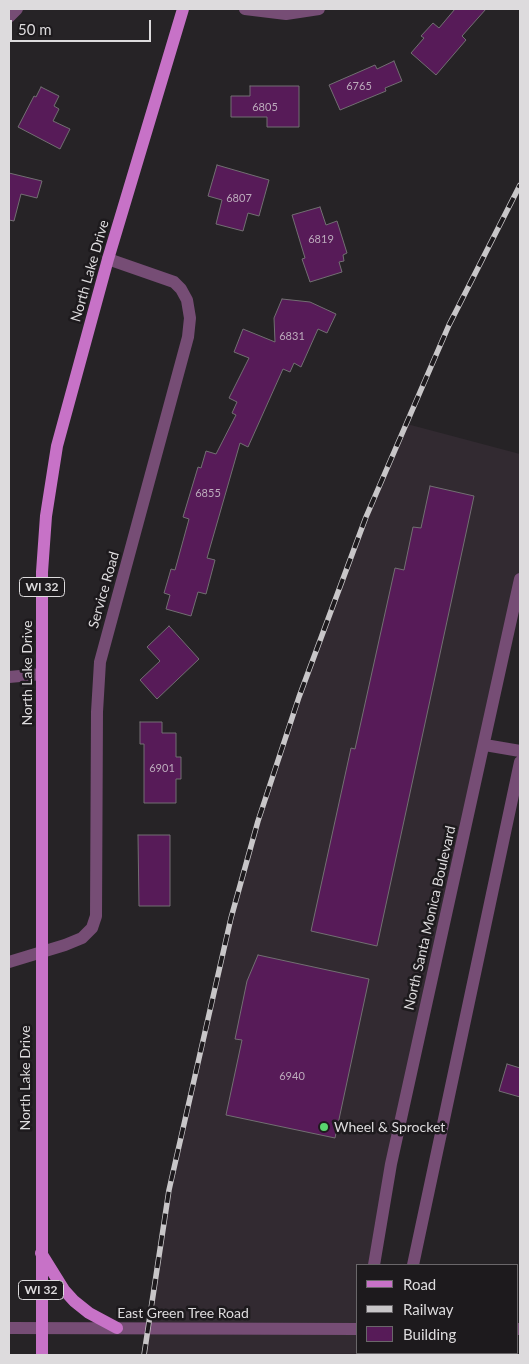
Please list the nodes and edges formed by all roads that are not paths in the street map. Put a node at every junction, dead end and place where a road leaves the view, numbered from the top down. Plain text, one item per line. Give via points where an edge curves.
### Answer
1 (17, 9) edge
2 (183, 9) edge
3 (245, 9) edge
4 (319, 9) edge
5 (9, 16) edge
6 (108, 259) junction
7 (520, 579) edge
8 (42, 674) junction
9 (9, 677) edge
10 (485, 744) junction
11 (520, 751) edge
12 (520, 762) edge
13 (40, 953) junction
14 (9, 962) edge
15 (40, 1252) junction
16 (374, 1264) edge
17 (412, 1264) edge
18 (9, 1328) edge
19 (42, 1328) junction
20 (118, 1328) junction
21 (356, 1328) edge
22 (42, 1355) edge

1 - 5 street
2 - 6 main road, North Lake Drive / WI 32
3 - 4 street via 286,14
6 - 8 main road, North Lake Drive / WI 32 via 52,472 42,572
6 - 13 street, Service Road via 174,282 187,300 190,318 188,336 100,662 96,916 88,934
7 - 10 street, North Santa Monica Boulevard
8 - 9 street
8 - 13 main road, North Lake Drive / WI 32
10 - 11 street
10 - 16 street, North Santa Monica Boulevard via 390,1164
12 - 17 street
13 - 14 street, Service Road
13 - 15 main road, North Lake Drive / WI 32
15 - 19 main road, North Lake Drive / WI 32
15 - 20 main road via 74,1301
18 - 19 street, East Green Tree Road
19 - 20 street, East Green Tree Road
19 - 22 main road, North Lake Drive / WI 32
20 - 21 street, East Green Tree Road

